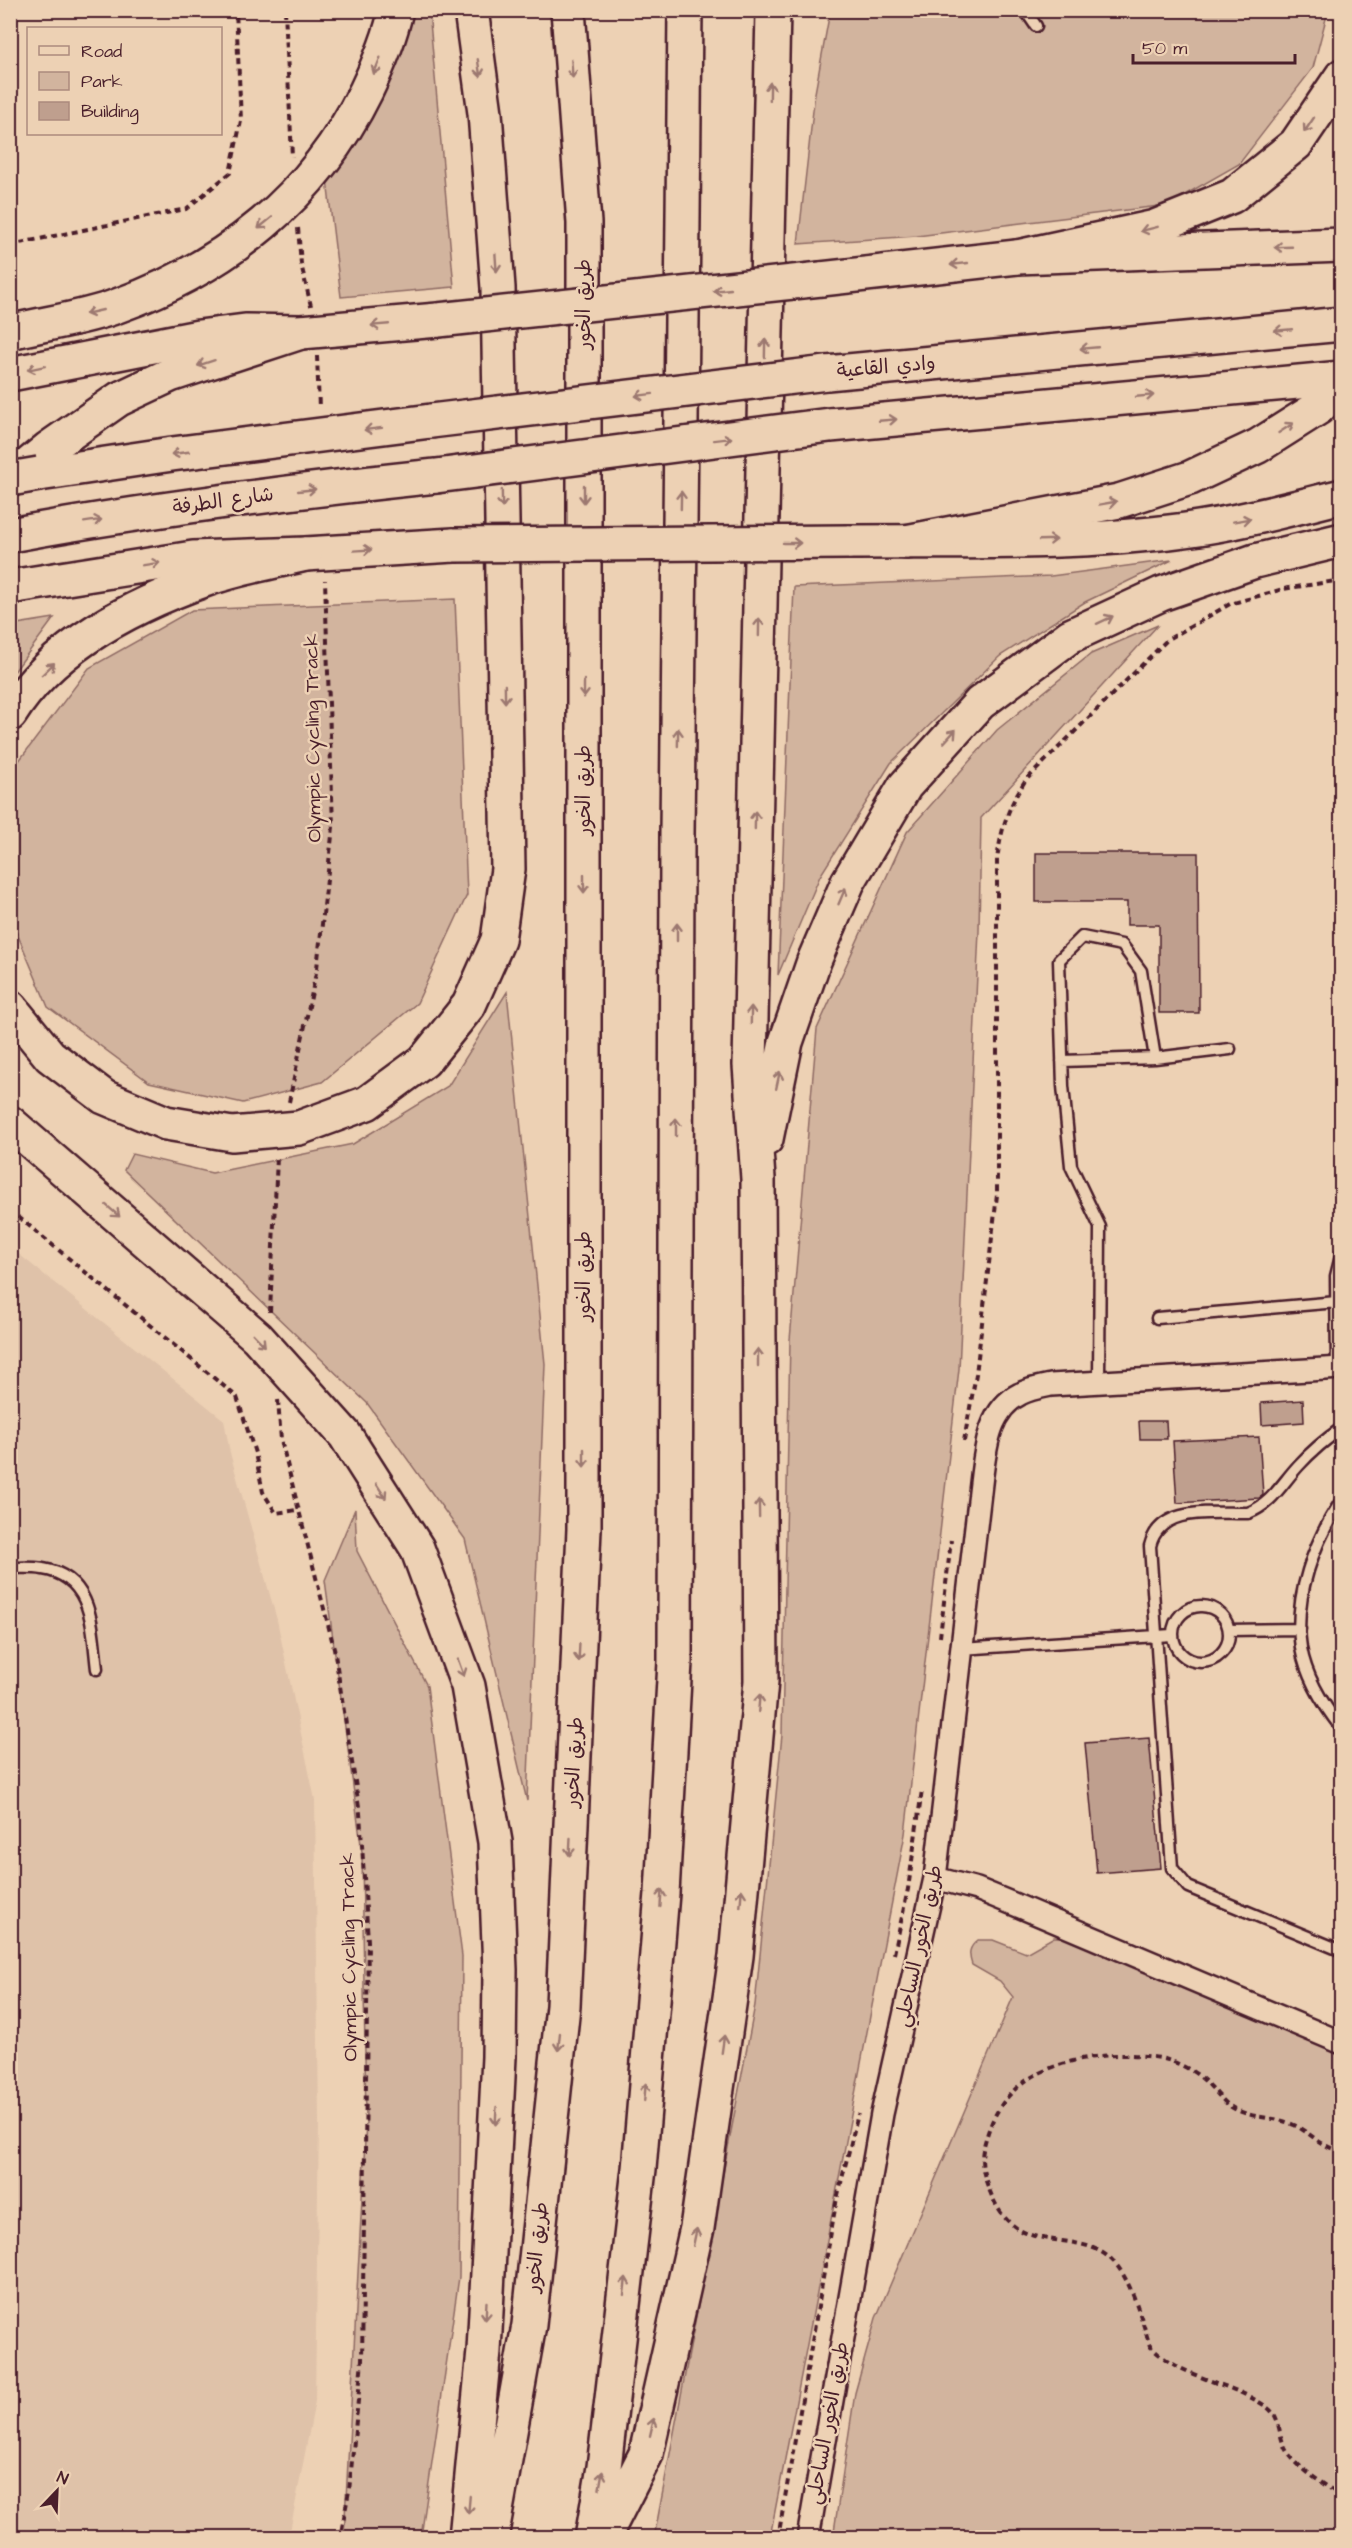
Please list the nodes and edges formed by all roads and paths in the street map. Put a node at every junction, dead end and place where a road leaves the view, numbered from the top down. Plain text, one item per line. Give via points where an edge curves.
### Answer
1 (236, 10) edge
2 (285, 10) edge
3 (396, 10) edge
4 (471, 10) edge
5 (568, 10) edge
6 (685, 10) edge
7 (773, 10) edge
8 (785, 10) edge
9 (1025, 10) edge
10 (1036, 26) dead end
11 (771, 57) junction
12 (1341, 76) edge
13 (293, 164) dead end
14 (297, 225) dead end
15 (10, 245) edge
16 (1341, 245) edge
17 (1017, 257) junction
18 (1341, 324) edge
19 (309, 329) junction
20 (10, 332) edge
21 (10, 374) edge
22 (1341, 378) edge
23 (1341, 385) edge
24 (320, 411) dead end
25 (20, 478) edge
26 (1341, 496) edge
27 (23, 533) edge
28 (1341, 540) edge
29 (906, 542) junction
30 (315, 562) junction
31 (10, 587) edge
32 (10, 714) edge
33 (10, 1007) edge
34 (1230, 1048) dead end
35 (1155, 1058) junction
36 (1062, 1061) junction
37 (288, 1106) dead end
38 (10, 1107) edge
39 (10, 1123) edge
40 (278, 1149) dead end
41 (69, 1172) junction
42 (758, 1179) junction
43 (10, 1210) edge
44 (1341, 1252) edge
45 (1337, 1302) junction
46 (270, 1312) dead end
47 (1157, 1318) dead end
48 (1339, 1368) edge
49 (1099, 1382) junction
50 (278, 1395) dead end
51 (1341, 1428) edge
52 (1341, 1500) edge
53 (297, 1510) junction
54 (10, 1568) edge
55 (1300, 1629) junction
56 (1229, 1630) junction
57 (1172, 1635) junction
58 (1156, 1636) junction
59 (961, 1649) junction
60 (98, 1669) dead end
61 (1341, 1729) edge
62 (936, 1878) junction
63 (1341, 1951) edge
64 (1341, 2043) edge
65 (1341, 2151) edge
66 (1341, 2497) edge
67 (340, 2538) edge
68 (466, 2538) edge
69 (491, 2538) edge
70 (592, 2538) edge
71 (603, 2538) edge
72 (808, 2538) edge

1 - 15 path via 241,121 230,173 186,209
2 - 13 path
3 -> 20 main road via 378,68 353,117 322,163 279,211 230,251 174,283 115,307
4 -> 33 main road via 485,113 498,288 508,869 498,940 469,1005 424,1061 367,1102 299,1128 232,1134 166,1124 104,1097 50,1056
5 -> 69 main road, طريق الخور via 584,224 584,1529 563,2006 529,2325
70 -> 6 main road via 639,2169 662,1893 675,1662 677,835
7 - 11 main road
8 - 11 main road
9 - 10 lane
42 -> 11 main road via 750,1065
12 -> 17 main road via 1296,144 1232,196 1155,227
14 - 19 path
16 -> 17 main road
17 -> 19 main road, bridge via 438,320
18 -> 25 main road, وادي القاعية, bridge via 827,373 431,421
19 -> 21 main road via 199,337
19 - 24 path
19 -> 25 main road via 170,375 119,399 49,448
27 -> 22 main road, شارع الطرفة, bridge via 280,493 830,425
29 -> 23 main road via 1119,501 1190,478 1258,446 1318,408
29 -> 26 main road via 1111,538 1261,517
42 -> 28 main road via 786,1042 814,961 848,882 905,786 957,728 980,703 1070,636 1161,594 1255,561
30 -> 29 main road, bridge via 454,545
31 -> 30 main road via 193,558
32 -> 30 main road via 23,693 70,647 137,608 208,578
30 - 37 path, Olympic Cycling Track via 333,827 317,968
34 - 35 lane
35 - 36 lane
35 - 36 lane via 1141,971 1122,945 1082,937 1059,960
36 - 49 lane via 1071,1166 1100,1227
38 - 41 main road
39 - 41 main road
40 - 46 path
41 -> 68 main road via 257,1337 345,1435 417,1548 468,1686 495,1842 500,1970 484,2351
71 -> 42 main road via 646,2454 697,2228 736,1956 761,1681
43 - 53 path via 237,1397 263,1492 276,1513
44 - 45 lane via 1336,1276
45 - 47 lane
45 - 48 lane
48 - 49 street, طريق الخور الساحلي
49 - 59 street, طريق الخور الساحلي via 1051,1384 1021,1393 1005,1404 993,1422 986,1444
50 - 53 path, Olympic Cycling Track via 281,1440
51 - 58 lane via 1300,1463 1258,1509 1248,1513 1178,1515 1161,1524 1150,1545
52 - 55 lane via 1310,1563
53 - 67 path, Olympic Cycling Track via 334,1648 360,1813 368,1941 362,2360 349,2491
54 - 60 lane via 54,1572 82,1593 88,1604
55 - 56 lane
55 - 61 lane via 1308,1672
56 - 57 lane via 1220,1613 1202,1606 1183,1612
56 - 57 lane via 1225,1649 1210,1661 1200,1662 1182,1655
57 - 58 lane
58 - 59 lane
58 - 63 lane via 1170,1860 1176,1875 1196,1890
59 - 62 street, طريق الخور الساحلي
62 - 64 street via 977,1889
62 - 72 street, طريق الخور الساحلي via 882,2114
65 - 66 path via 1321,2144 1293,2125 1234,2109 1199,2076 1177,2063 1131,2056 1081,2059 1026,2081 998,2110 982,2154 986,2184 1008,2222 1029,2234 1087,2247 1110,2258 1130,2290 1150,2346 1178,2368 1266,2407 1277,2421 1290,2456

